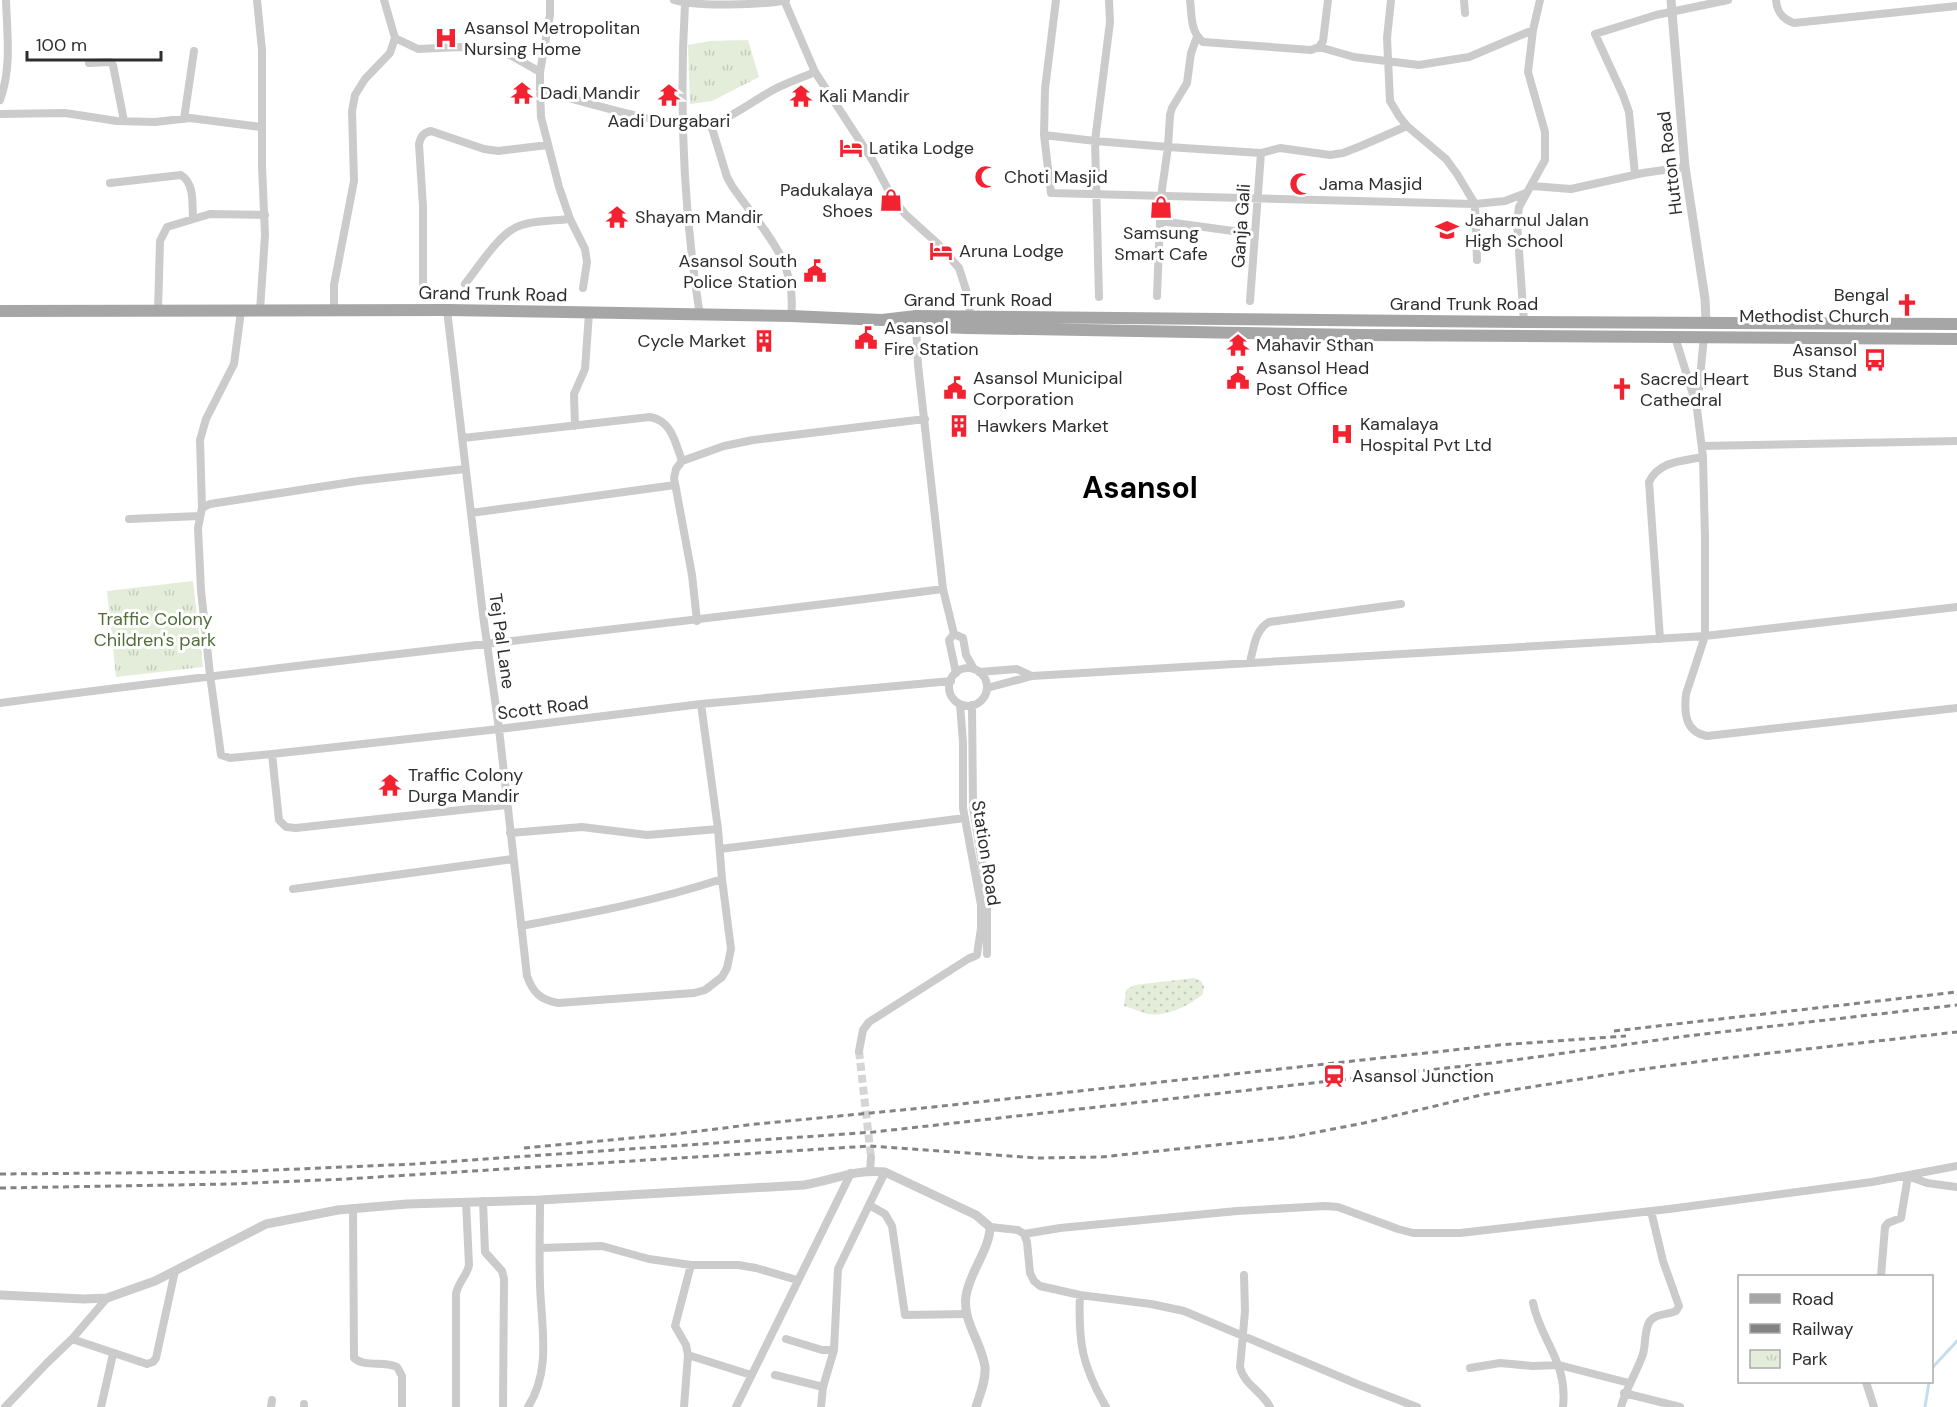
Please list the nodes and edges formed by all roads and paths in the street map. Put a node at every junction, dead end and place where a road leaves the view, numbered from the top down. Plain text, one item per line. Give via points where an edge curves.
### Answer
1 (6, 0) edge
2 (257, 0) edge
3 (384, 0) edge
4 (550, 0) edge
5 (674, 0) edge
6 (785, 0) edge
7 (1056, 0) edge
8 (1109, 0) edge
9 (1190, 0) edge
10 (1328, 0) edge
11 (1391, 0) edge
12 (1464, 0) edge
13 (1540, 0) edge
14 (1671, 0) edge
15 (1728, 0) edge
16 (1776, 0) edge
17 (708, 2) edge
18 (685, 4) junction
19 (1957, 6) edge
20 (1672, 12) junction
21 (1465, 13) dead end
22 (1533, 30) junction
23 (395, 38) junction
24 (1197, 38) junction
25 (1319, 47) junction
26 (194, 51) dead end
27 (4, 58) edge
28 (1387, 60) junction
29 (89, 63) dead end
30 (540, 72) junction
31 (815, 72) junction
32 (540, 90) junction
33 (0, 100) edge
34 (0, 114) edge
35 (184, 118) junction
36 (124, 121) junction
37 (685, 124) junction
38 (711, 125) junction
39 (1407, 126) junction
40 (261, 127) junction
41 (1044, 135) junction
42 (1095, 141) junction
43 (548, 145) junction
44 (1168, 147) junction
45 (1261, 153) junction
46 (1685, 166) junction
47 (1635, 175) junction
48 (110, 183) dead end
49 (1532, 186) junction
50 (1526, 193) junction
51 (1097, 194) junction
52 (1161, 196) junction
53 (1258, 199) junction
54 (1475, 204) junction
55 (265, 215) junction
56 (193, 219) junction
57 (570, 219) junction
58 (1160, 221) junction
59 (1255, 234) junction
60 (1477, 260) dead end
61 (423, 284) dead end
62 (465, 284) dead end
63 (583, 288) dead end
64 (1157, 296) dead end
65 (1099, 297) dead end
66 (1250, 301) dead end
67 (447, 310) junction
68 (0, 311) edge
69 (158, 311) junction
70 (241, 311) junction
71 (260, 311) junction
72 (334, 311) junction
73 (589, 313) junction
74 (700, 316) junction
75 (791, 316) junction
76 (970, 318) junction
77 (916, 321) junction
78 (1524, 322) junction
79 (1706, 322) junction
80 (1957, 324) edge
81 (1676, 337) junction
82 (1704, 337) junction
83 (1957, 339) edge
84 (1697, 409) junction
85 (925, 419) junction
86 (575, 426) junction
87 (463, 438) junction
88 (1957, 441) edge
89 (1702, 446) junction
90 (1703, 457) junction
91 (682, 461) junction
92 (465, 469) junction
93 (675, 485) junction
94 (201, 512) junction
95 (471, 513) junction
96 (129, 519) dead end
97 (943, 589) junction
98 (1401, 604) dead end
99 (1957, 608) edge
100 (697, 621) junction
101 (954, 634) junction
102 (1705, 636) junction
103 (1660, 639) junction
104 (488, 645) junction
105 (1250, 662) junction
106 (977, 671) junction
107 (956, 673) junction
108 (210, 675) junction
109 (1032, 676) junction
110 (951, 681) junction
111 (987, 688) junction
112 (0, 703) edge
113 (701, 704) junction
114 (960, 704) junction
115 (972, 705) junction
116 (1957, 708) edge
117 (499, 729) junction
118 (272, 754) junction
119 (506, 805) junction
120 (965, 818) junction
121 (718, 829) junction
122 (510, 833) junction
123 (720, 849) junction
124 (513, 859) junction
125 (722, 879) junction
126 (293, 889) dead end
127 (521, 926) junction
128 (987, 954) dead end
129 (859, 1051) tunnel mouth
130 (871, 1157) tunnel mouth
131 (1957, 1166) edge
132 (870, 1171) junction
133 (885, 1172) junction
134 (851, 1173) junction
135 (1908, 1176) junction
136 (1957, 1187) edge
137 (540, 1200) junction
138 (483, 1201) junction
139 (466, 1202) junction
140 (869, 1205) junction
141 (353, 1208) junction
142 (1651, 1211) junction
143 (990, 1227) junction
144 (1024, 1234) junction
145 (540, 1248) junction
146 (692, 1265) junction
147 (175, 1271) junction
148 (1244, 1275) dead end
149 (1881, 1275) edge
150 (797, 1280) junction
151 (0, 1295) edge
152 (1080, 1295) junction
153 (107, 1298) junction
154 (1533, 1303) dead end
155 (967, 1314) junction
156 (1242, 1336) junction
157 (72, 1339) junction
158 (786, 1339) dead end
159 (834, 1350) junction
160 (113, 1354) junction
161 (688, 1355) junction
162 (1559, 1365) junction
163 (1470, 1368) dead end
164 (751, 1375) junction
165 (775, 1375) dead end
166 (1629, 1383) junction
167 (1866, 1383) edge
168 (823, 1387) junction
169 (1624, 1393) junction
170 (1403, 1405) edge
171 (5, 1407) edge
172 (101, 1407) edge
173 (402, 1407) edge
174 (456, 1407) edge
175 (502, 1407) edge
176 (528, 1407) edge
177 (684, 1407) edge
178 (736, 1407) edge
179 (820, 1407) edge
180 (975, 1407) edge
181 (1106, 1407) edge
182 (1270, 1407) edge
183 (1417, 1407) edge
184 (1563, 1407) edge
185 (1621, 1407) edge
186 (1680, 1407) edge
187 (1874, 1407) edge

1 - 27 street
2 - 40 street via 262,50
3 - 23 street
4 - 30 street
5 - 18 street
6 - 17 street
6 - 31 street
7 - 41 street via 1044,89
8 - 42 street via 1110,22
9 - 24 street
10 - 25 street
11 - 28 street
12 - 21 street
13 - 22 street
14 - 20 street, Hutton Road
15 - 20 street
16 - 19 street via 1779,14 1794,23
17 - 18 street
18 - 37 street
20 - 46 street, Hutton Road
20 - 47 street via 1595,34 1629,112
22 - 28 street via 1469,57 1419,65
22 - 49 street via 1528,72 1546,145 1545,160
23 - 30 street via 418,49 494,49
23 - 72 street via 390,53 355,95 354,181 334,285
24 - 25 street via 1203,42 1264,47
24 - 44 street via 1187,83 1170,115
25 - 28 street via 1354,57
26 - 35 street
27 - 33 street via 5,88
28 - 39 street via 1390,100
29 - 36 street via 104,60 113,65
30 - 32 street
31 - 38 street
31 - 76 street via 893,199 956,263 969,298
32 - 37 street
32 - 43 street
34 - 36 street via 65,113
35 - 36 street
35 - 40 street
37 - 38 street
37 - 74 street via 688,213
38 - 75 street via 732,186 771,237 787,271 792,291
39 - 45 street via 1343,153 1280,148
39 - 54 street via 1446,159
40 - 55 street
41 - 42 street
41 - 51 street via 1051,194
42 - 44 street
42 - 51 street
43 - 57 street
43 - 61 street via 498,152 431,132 421,137
44 - 45 street
44 - 52 street
45 - 53 street, Ganja Gali
46 - 47 street
46 - 79 street, Hutton Road
47 - 49 street via 1571,189
48 - 56 street via 181,175 190,185
49 - 50 street
50 - 54 street via 1505,201
50 - 78 street via 1517,223
51 - 52 street
51 - 65 street
52 - 53 street
52 - 58 street
53 - 54 street
53 - 59 street, Ganja Gali
54 - 60 street
55 - 56 street via 210,214
55 - 71 street
56 - 69 street via 167,227 162,233
57 - 62 street via 515,227
57 - 63 street via 585,249
58 - 59 street
58 - 64 street
59 - 66 street, Ganja Gali
67 - 72 main road, Grand Trunk Road
67 - 73 main road, Grand Trunk Road
67 - 87 street, Tej Pal Lane
68 - 69 main road, Grand Trunk Road
69 - 70 main road, Grand Trunk Road
70 - 71 main road, Grand Trunk Road
70 - 94 street via 234,364 206,419 200,440
71 - 72 main road, Grand Trunk Road
73 - 74 main road, Grand Trunk Road
73 - 86 street via 585,369 574,394
74 - 75 main road, Grand Trunk Road
75 - 77 main road, Grand Trunk Road
76 - 77 main road, Grand Trunk Road
76 - 78 main road, Grand Trunk Road
77 - 81 main road via 1360,335
77 - 85 street
78 - 79 main road, Grand Trunk Road
79 - 80 main road, Grand Trunk Road
79 - 82 street
81 - 82 main road
81 - 84 street
82 - 83 main road
82 - 84 street
84 - 89 street
85 - 91 street via 753,440
85 - 97 street
86 - 87 street
86 - 91 street via 660,419 667,425
87 - 92 street, Tej Pal Lane
88 - 89 street
89 - 90 street
90 - 102 street
90 - 103 street via 1663,466 1649,482
91 - 93 street via 676,469
92 - 94 street via 210,504
92 - 95 street, Tej Pal Lane
93 - 95 street
93 - 100 street
94 - 96 street
94 - 108 street via 201,590
95 - 104 street, Tej Pal Lane
97 - 100 street
97 - 101 street
98 - 105 street via 1269,622 1257,633
99 - 102 street
100 - 104 street
101 - 106 street via 963,638 966,655
101 - 107 street via 949,640
102 - 103 street
102 - 116 street via 1685,703 1688,722 1699,735
103 - 105 street
104 - 108 street
104 - 117 street, Tej Pal Lane
105 - 109 street
106 - 107 street
106 - 109 street via 1017,669
106 - 111 street
107 - 110 street
108 - 112 street
108 - 118 street, Scott Road via 221,755 230,758
109 - 111 street
110 - 113 street, Scott Road
110 - 114 street via 951,696
111 - 115 street via 982,699
113 - 117 street, Scott Road
113 - 121 street
114 - 115 street
114 - 120 street, Station Road
115 - 128 street, Station Road via 974,807 987,896
117 - 118 street, Scott Road
117 - 119 street, Tej Pal Lane
118 - 119 street via 279,820 291,828
119 - 122 street, Tej Pal Lane
120 - 123 street
120 - 129 street, Station Road via 981,905 977,956 868,1022
121 - 122 street via 647,834 590,827
121 - 123 street
122 - 124 street, Tej Pal Lane
123 - 125 street
124 - 126 street
124 - 127 street, Tej Pal Lane
125 - 127 street via 615,909
125 - 127 street, Tej Pal Lane via 730,959 722,977 694,993 558,1004 548,1001 531,989
130 - 132 street
131 - 135 street
132 - 133 street
132 - 134 street
133 - 140 street
133 - 143 street via 976,1215
134 - 137 street via 804,1185
134 - 150 street
135 - 136 street
135 - 142 street
135 - 149 street via 1902,1218 1885,1227
137 - 138 street
137 - 145 street
138 - 139 street
138 - 175 street via 485,1252 504,1279
139 - 141 street
139 - 174 street via 469,1265 456,1294
140 - 155 street via 885,1214 892,1226 905,1315
140 - 159 street via 838,1269
141 - 147 street via 249,1230
141 - 173 street via 354,1358 362,1363 398,1367 402,1376
142 - 144 street via 1427,1234 1398,1230 1338,1207 1325,1206 1225,1212
142 - 166 street via 1679,1306 1677,1311 1651,1320 1642,1357
143 - 144 street
143 - 155 street via 966,1295
144 - 152 street via 1034,1281 1040,1286
145 - 146 street via 602,1246
145 - 176 street via 543,1358 538,1387
146 - 150 street via 738,1265
146 - 161 street via 675,1326
147 - 153 street
147 - 160 street via 156,1358 147,1364
148 - 156 street
150 - 164 street
151 - 153 street
152 - 156 street via 1184,1311
152 - 181 street via 1079,1338 1092,1382
153 - 157 street
154 - 162 street
155 - 180 street via 985,1364
156 - 170 street
156 - 182 street via 1242,1375
157 - 160 street
157 - 171 street
158 - 159 street
159 - 168 street
160 - 172 street
161 - 164 street
161 - 177 street
162 - 163 street via 1500,1363
162 - 166 street
162 - 184 street
164 - 178 street
165 - 168 street
166 - 169 street
167 - 187 street
168 - 179 street
169 - 185 street
169 - 186 street
170 - 183 street

